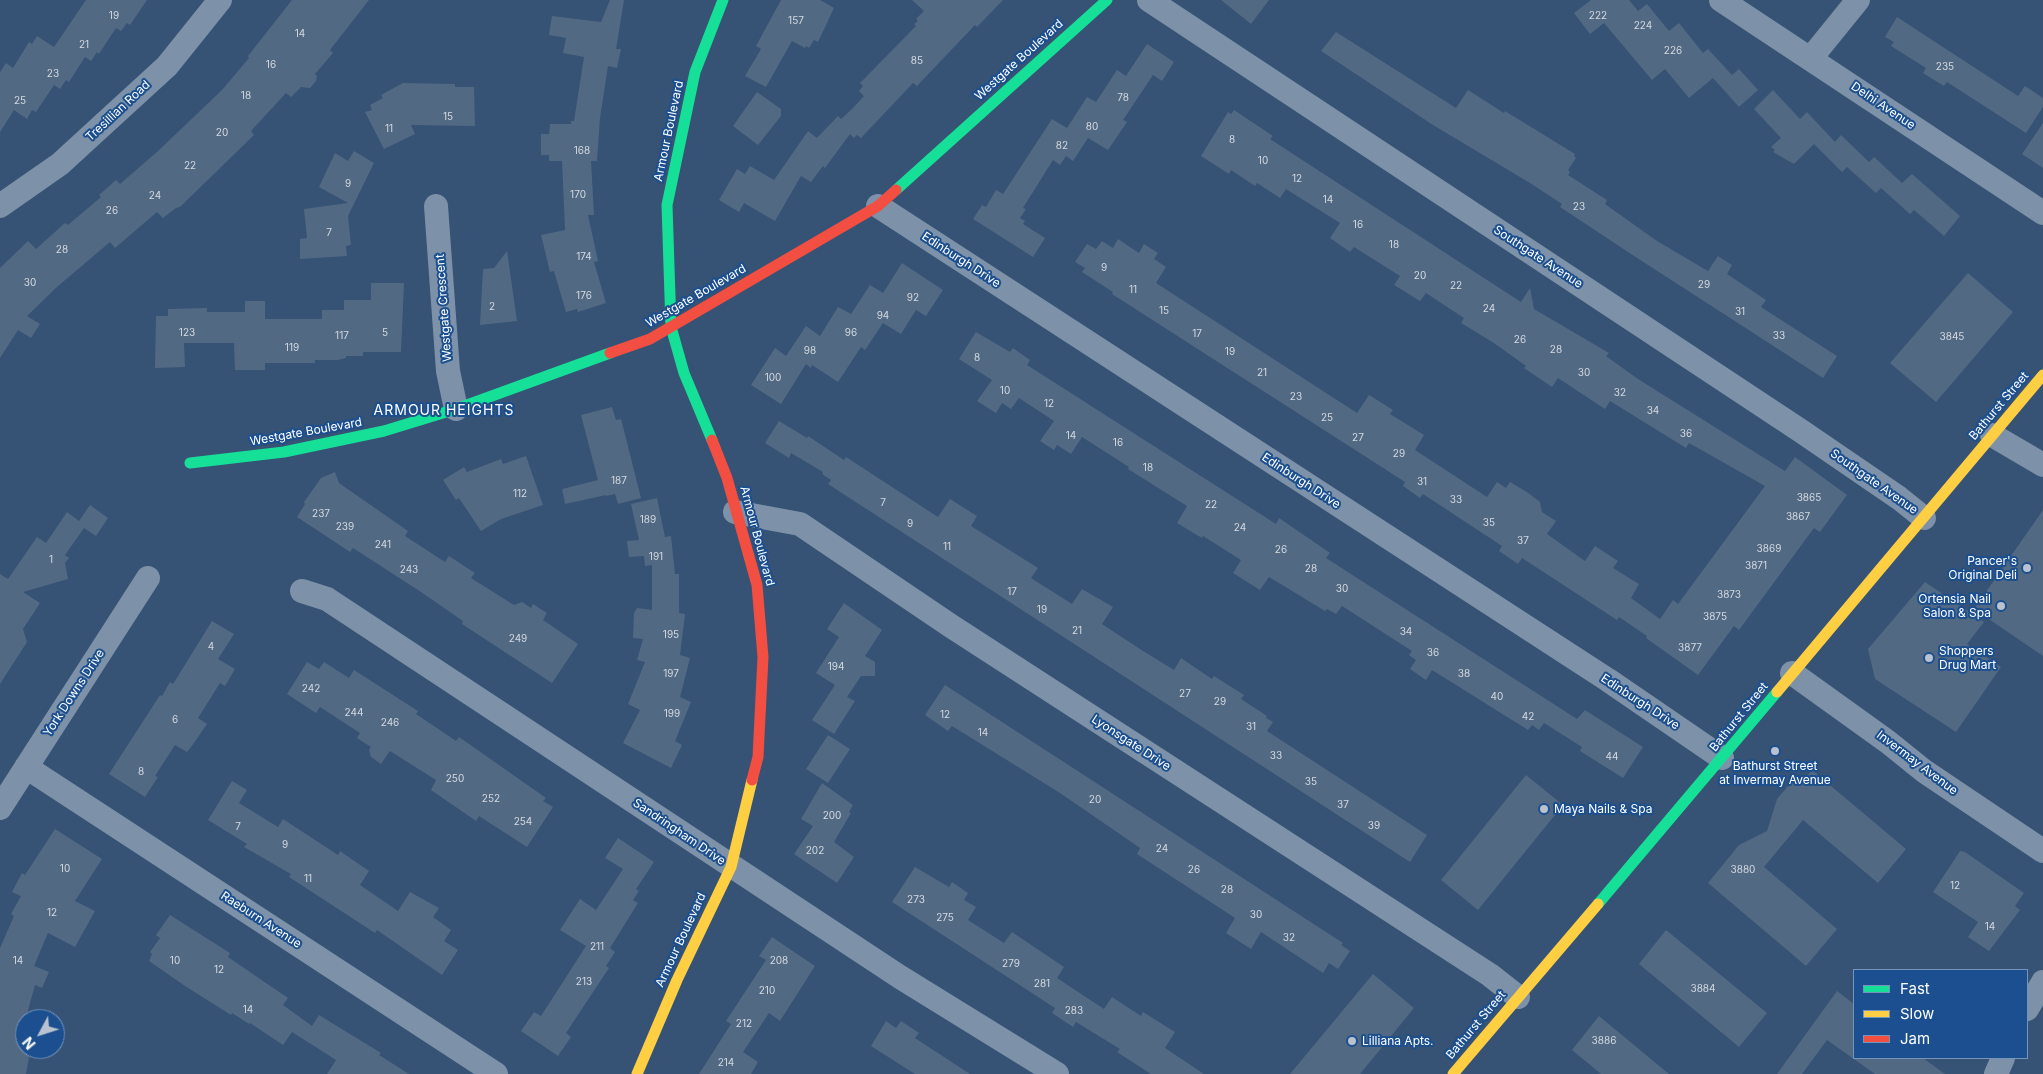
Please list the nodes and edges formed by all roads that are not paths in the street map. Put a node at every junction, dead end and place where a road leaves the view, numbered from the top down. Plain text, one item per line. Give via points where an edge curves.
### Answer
1 (220, 0) edge
2 (723, 0) edge
3 (1107, 0) edge
4 (1148, 0) edge
5 (1721, 0) edge
6 (1858, 0) edge
7 (1811, 58) junction
8 (0, 206) edge
9 (436, 206) dead end
10 (878, 206) junction
11 (2043, 213) edge
12 (671, 327) junction
13 (2043, 374) edge
14 (456, 409) junction
15 (1992, 436) junction
16 (190, 463) dead end
17 (2043, 465) edge
18 (736, 512) junction
19 (1924, 518) junction
20 (148, 578) dead end
21 (302, 591) dead end
22 (1792, 673) junction
23 (1722, 758) junction
24 (26, 767) junction
25 (0, 808) edge
26 (2043, 851) edge
27 (730, 867) junction
28 (2043, 982) edge
29 (1518, 997) junction
30 (2028, 1007) edge
31 (2003, 1059) edge
32 (496, 1074) edge
33 (637, 1074) edge
34 (1057, 1074) edge
35 (1453, 1074) edge
36 (1996, 1074) edge

1 - 8 street, Tresillian Road via 167,66 60,164
2 - 12 street, Armour Boulevard via 695,72 667,205
3 - 10 street, Westgate Boulevard
4 - 19 street, Southgate Avenue via 1802,431
5 - 7 street, Delhi Avenue
6 - 7 street
7 - 11 street, Delhi Avenue
9 - 14 street, Westgate Crescent via 448,371
10 - 12 street, Westgate Boulevard
10 - 23 street, Edinburgh Drive via 1608,680
12 - 14 street, Westgate Boulevard via 650,339
12 - 18 street, Armour Boulevard via 684,373 727,478
13 - 15 street, Bathurst Street
14 - 16 street, Westgate Boulevard via 384,431 284,452
15 - 17 street
15 - 19 street, Bathurst Street
18 - 27 street, Armour Boulevard via 757,585 763,658 758,757
18 - 29 street, Lyonsgate Drive via 800,524 951,626 1482,970
19 - 22 street, Bathurst Street
20 - 24 street, York Downs Drive
21 - 27 street, Sandringham Drive via 327,599
22 - 23 street, Bathurst Street
22 - 26 street, Invermay Avenue via 1924,770
23 - 29 street, Bathurst Street
24 - 25 street, York Downs Drive
24 - 32 street, Raeburn Avenue
27 - 33 street, Armour Boulevard
27 - 34 street, Sandringham Drive
28 - 30 street
29 - 35 street, Bathurst Street
31 - 36 street

